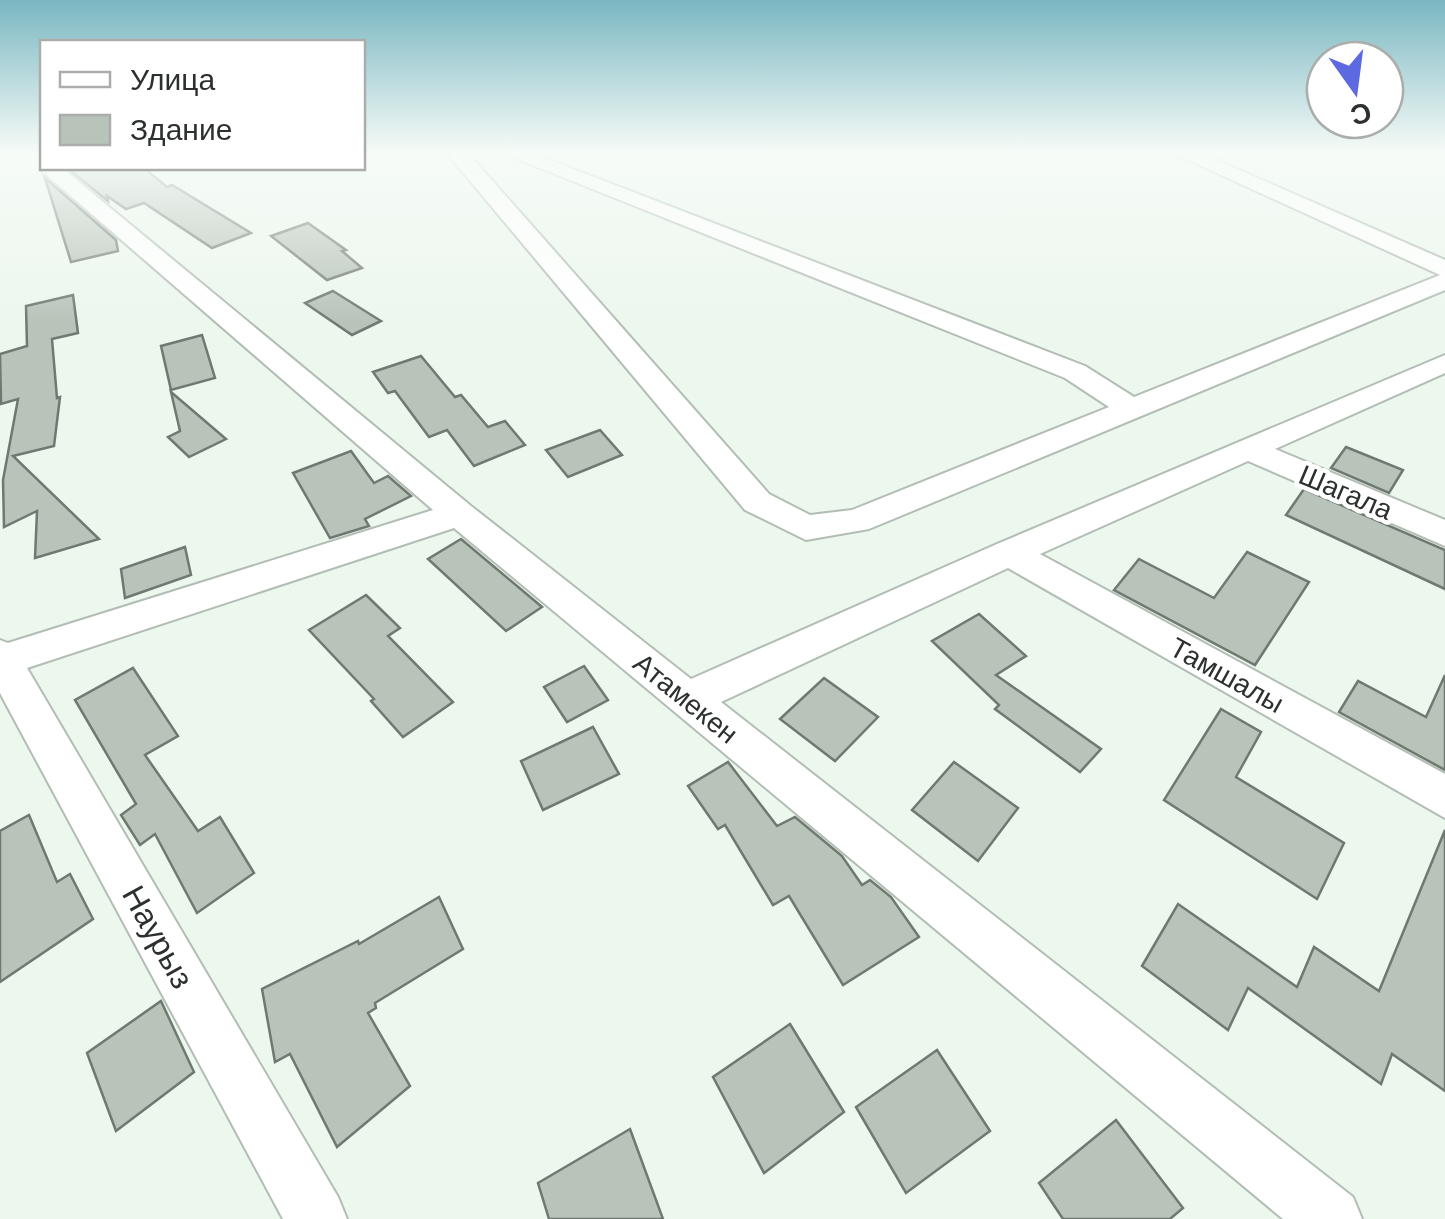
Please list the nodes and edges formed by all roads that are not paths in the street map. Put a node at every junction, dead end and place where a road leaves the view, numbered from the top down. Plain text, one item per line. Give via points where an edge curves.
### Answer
1 (98, 209) edge
2 (505, 209) edge
3 (656, 209) edge
4 (1310, 209) edge
5 (1445, 269) edge
6 (1445, 281) edge
7 (1445, 363) edge
8 (1133, 408) junction
9 (1248, 449) junction
10 (459, 514) junction
11 (1445, 534) edge
12 (1009, 553) junction
13 (1, 659) edge
14 (687, 699) junction
15 (1445, 796) edge
16 (316, 1219) edge
17 (1331, 1219) edge

1 - 10 street, Атамекен
2 - 8 street via 757,502 806,528 857,521
3 - 8 street via 1075,372
4 - 5 street
6 - 8 street
7 - 9 street
9 - 11 street, Шагала
9 - 12 street
10 - 13 street
10 - 14 street, Атамекен
12 - 14 street
12 - 15 street, Тамшалы
13 - 16 street, Наурыз
14 - 17 street, Атамекен

